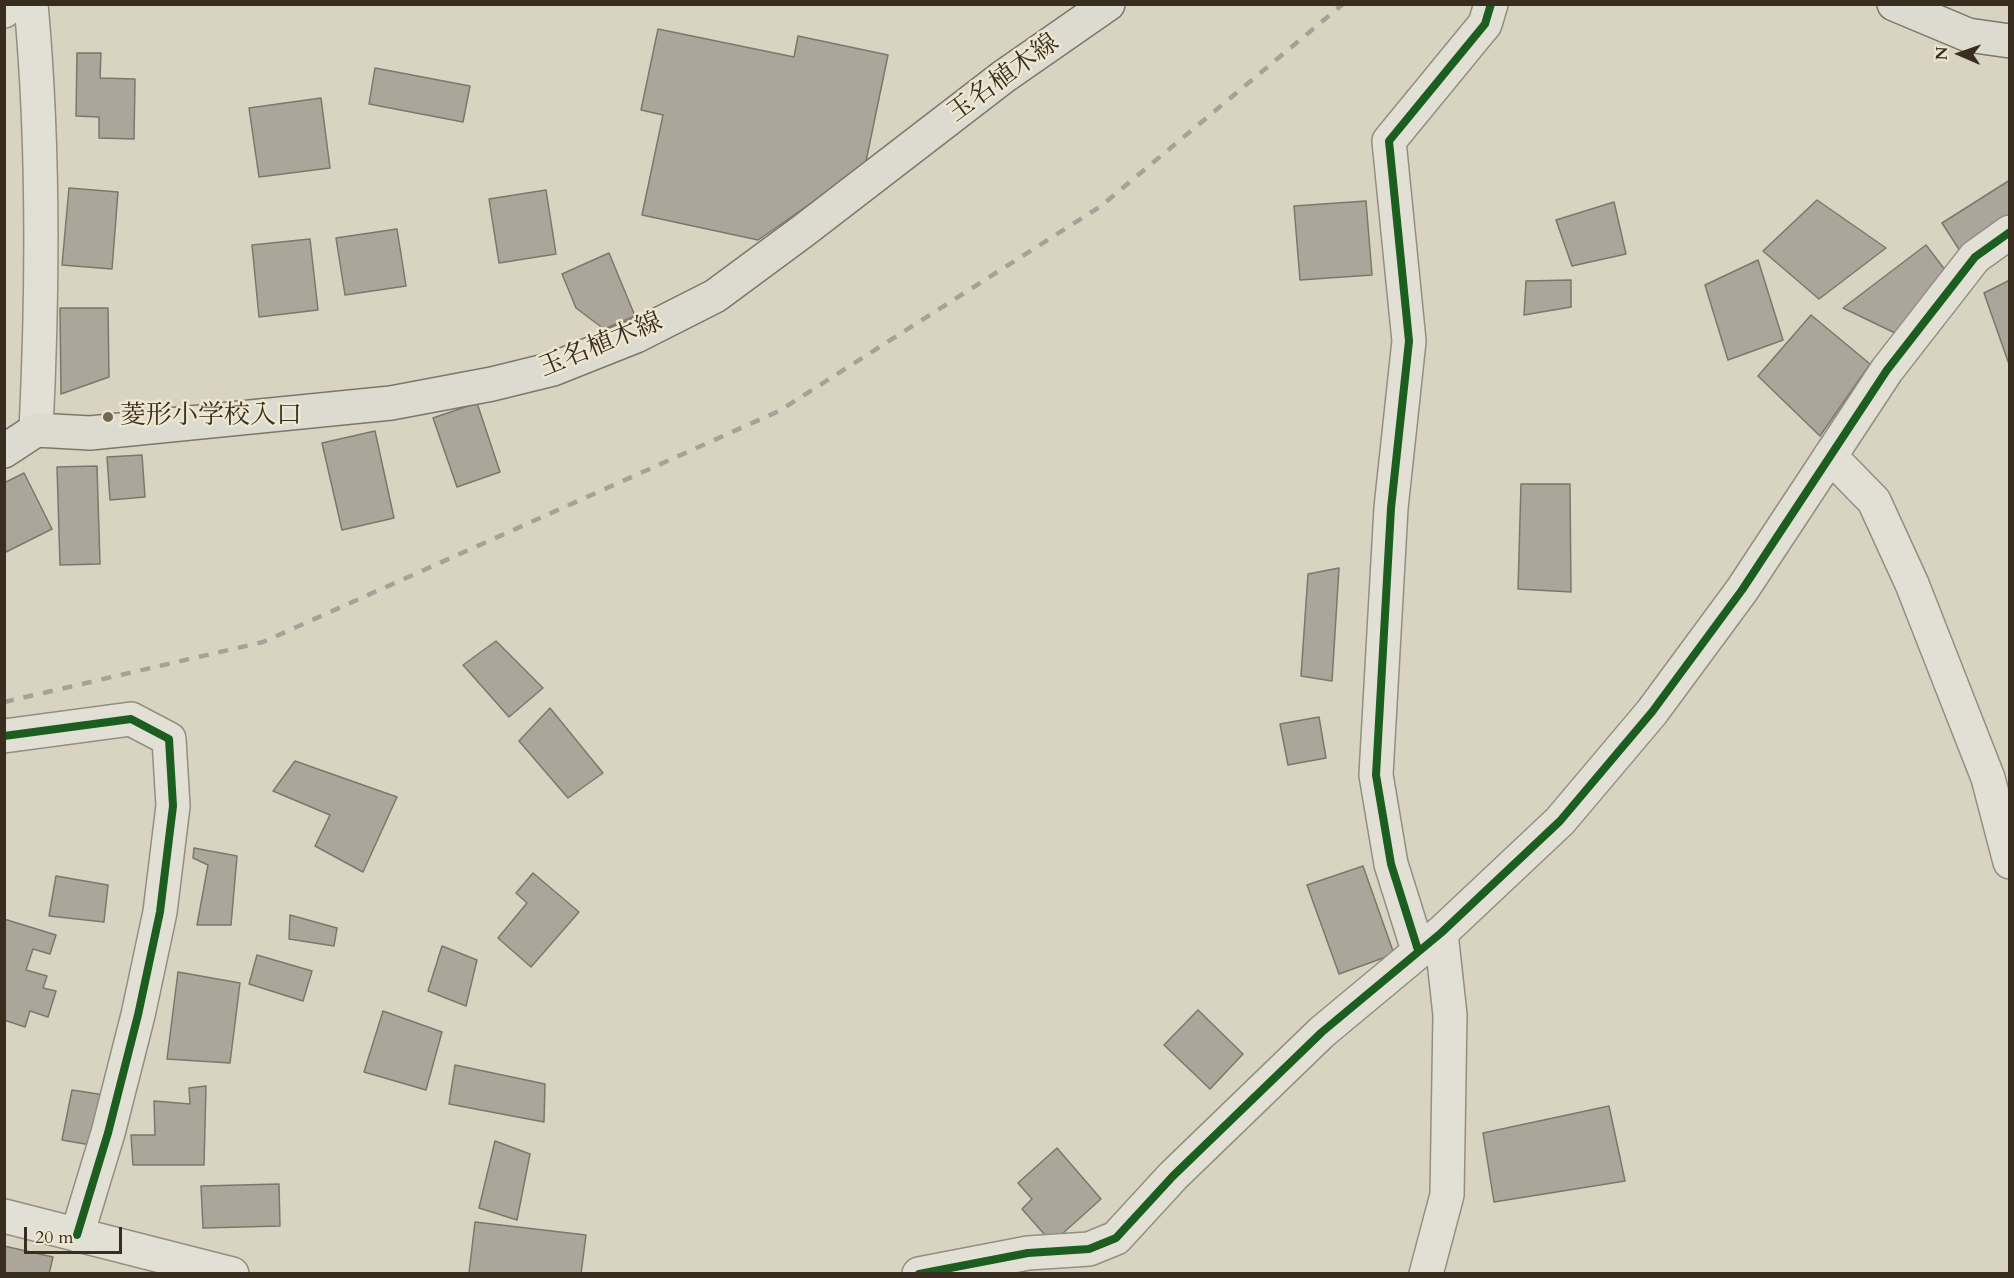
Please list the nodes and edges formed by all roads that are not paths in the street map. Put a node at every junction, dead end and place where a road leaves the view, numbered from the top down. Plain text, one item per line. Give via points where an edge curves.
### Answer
1 (8, 4) edge
2 (31, 4) edge
3 (1108, 4) edge
4 (1491, 4) edge
5 (1894, 4) edge
6 (4, 11) edge
7 (2010, 41) edge
8 (2010, 232) edge
9 (36, 429) junction
10 (4, 451) edge
11 (1830, 456) junction
12 (4, 736) edge
13 (2010, 862) edge
14 (1430, 942) junction
15 (4, 1216) edge
16 (77, 1234) junction
17 (232, 1274) edge
18 (919, 1274) edge
19 (1426, 1274) edge

1 - 6 street
2 - 9 street via 38,75 41,194 42,319
3 - 9 main road, 玉名植木線 via 1003,77 715,296 636,336 553,369 391,403 90,433
4 - 14 street via 1485,24 1389,141 1409,341 1391,508 1376,775 1391,864
5 - 7 main road via 1968,35
8 - 11 street via 1975,257 1887,370
9 - 10 main road
11 - 13 street via 1874,501 1912,584 1988,778
11 - 14 street via 1742,590 1652,712 1560,821
12 - 16 street via 131,719 169,739 173,806 160,912 108,1133
14 - 18 street via 1322,1032 1173,1176 1116,1238 1089,1249 1028,1253
14 - 19 street via 1450,1015 1447,1195
15 - 16 street
16 - 17 street

